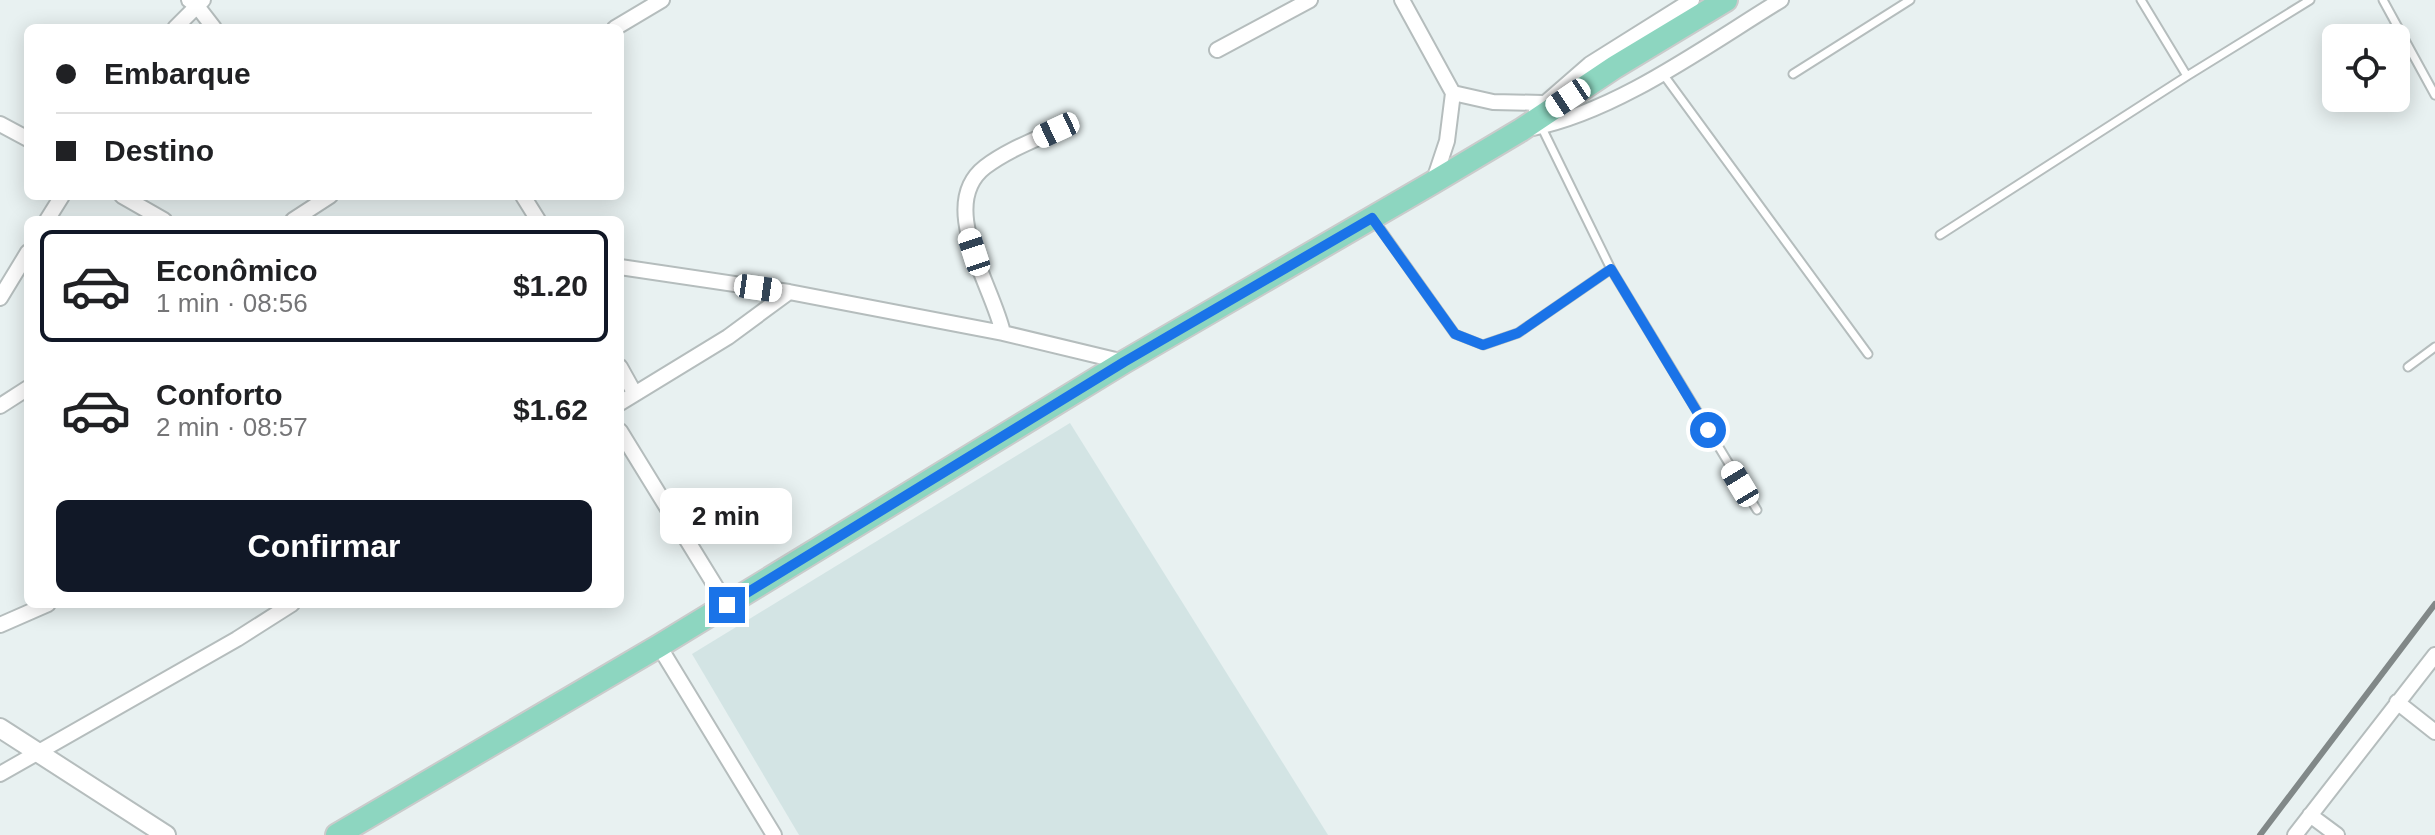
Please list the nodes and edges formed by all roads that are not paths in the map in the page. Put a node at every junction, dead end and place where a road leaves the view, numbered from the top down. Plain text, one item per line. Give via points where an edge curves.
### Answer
1 (662, 0) edge
2 (1310, 0) edge
3 (1402, 0) edge
4 (1692, 0) edge
5 (1726, 0) edge
6 (1781, 0) edge
7 (1910, 0) edge
8 (2141, 0) edge
9 (2310, 0) edge
10 (2383, 0) edge
11 (196, 2) edge
12 (178, 24) edge
13 (211, 24) edge
14 (622, 24) edge
15 (1217, 50) dead end
16 (1662, 72) junction
17 (1793, 74) dead end
18 (2187, 76) junction
19 (1453, 93) junction
20 (2435, 95) edge
21 (1543, 103) junction
22 (0, 124) edge
23 (1531, 128) junction
24 (1056, 130) dead end
25 (24, 137) edge
26 (1432, 183) junction
27 (129, 200) edge
28 (324, 200) edge
29 (157, 216) edge
30 (299, 216) edge
31 (1372, 218) junction
32 (1940, 235) dead end
33 (24, 259) edge
34 (624, 268) edge
35 (1611, 269) junction
36 (789, 292) junction
37 (0, 298) edge
38 (1003, 333) junction
39 (2435, 347) edge
40 (1868, 354) dead end
41 (1124, 362) junction
42 (2408, 367) dead end
43 (624, 374) edge
44 (24, 391) edge
45 (635, 394) junction
46 (624, 401) edge
47 (0, 406) edge
48 (624, 438) edge
49 (1757, 510) dead end
50 (727, 605) junction
51 (39, 608) edge
52 (286, 608) edge
53 (0, 625) edge
54 (659, 646) junction
55 (2435, 655) edge
56 (2397, 702) junction
57 (0, 728) edge
58 (2435, 732) edge
59 (36, 752) junction
60 (0, 774) edge
61 (2310, 815) junction
62 (166, 835) edge
63 (337, 835) edge
64 (774, 835) edge
65 (2295, 835) edge
66 (2337, 835) edge

1 - 14 street
2 - 15 street
3 - 19 street
4 - 21 street via 1590,64
5 - 23 main road via 1615,67
6 - 16 street
7 - 17 lane
8 - 18 lane
9 - 18 lane
10 - 20 lane
11 - 12 street
11 - 13 street
16 - 23 street via 1594,108
16 - 40 lane
18 - 32 lane
19 - 21 street via 1493,102
19 - 26 street via 1447,141
21 - 23 street
22 - 25 street
23 - 26 main road
23 - 35 lane
24 - 38 street via 983,168 970,183 964,205 966,228
26 - 31 main road
27 - 29 street
28 - 30 street
31 - 35 lane via 1455,334 1483,345 1518,333
31 - 41 main road
33 - 37 street
34 - 36 street
35 - 49 lane
36 - 38 street
36 - 45 street
38 - 41 street
39 - 42 lane
41 - 50 main road
43 - 45 street
44 - 47 street
45 - 46 street
48 - 50 street
50 - 54 main road
51 - 53 street
52 - 59 street
54 - 63 main road
54 - 64 street
55 - 56 street
56 - 58 street
56 - 61 street
57 - 59 street
59 - 60 street
59 - 62 street
61 - 65 street
61 - 66 street

